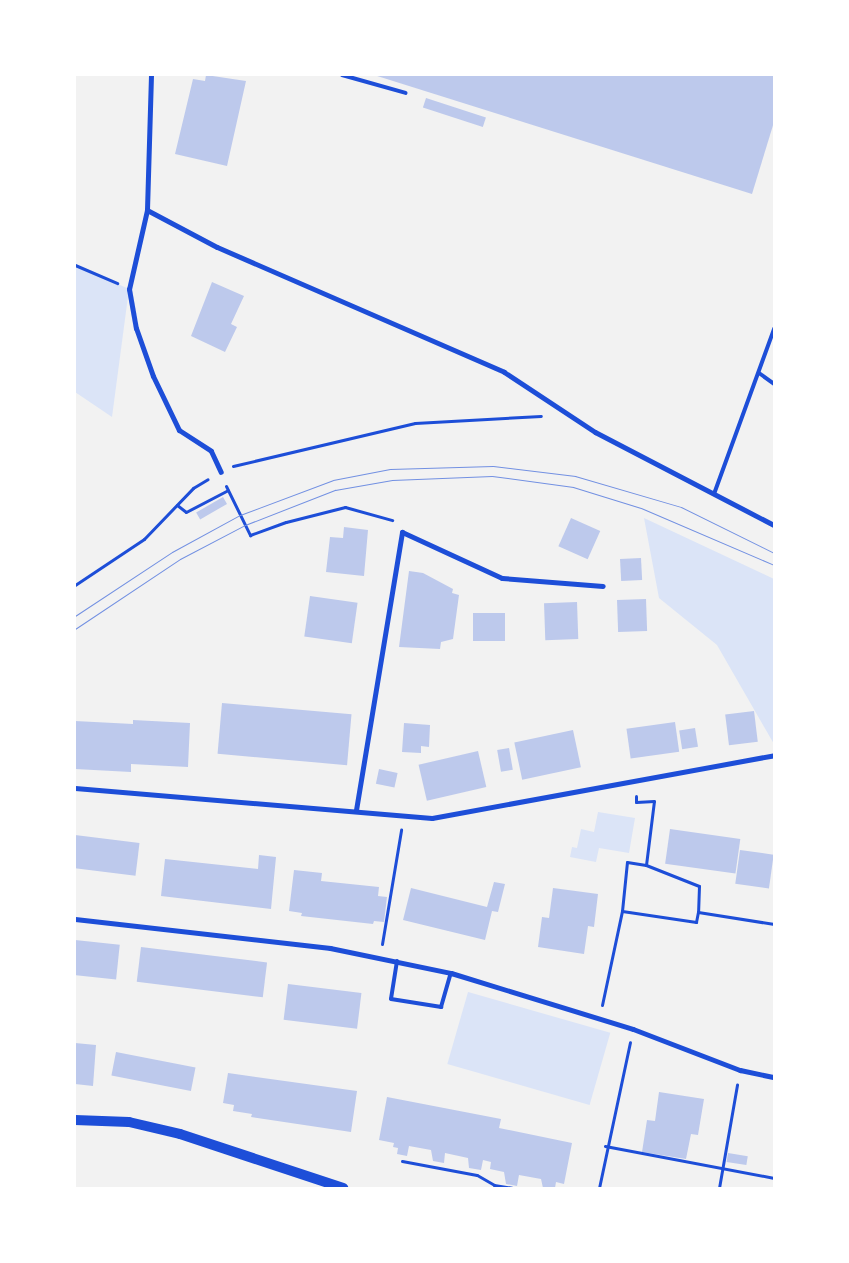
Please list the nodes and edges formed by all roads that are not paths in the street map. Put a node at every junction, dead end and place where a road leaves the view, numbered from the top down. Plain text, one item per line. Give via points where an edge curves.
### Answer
1 (151, 75) edge
2 (342, 75) edge
3 (406, 93) dead end
4 (147, 210) junction
5 (774, 329) edge
6 (759, 373) junction
7 (774, 384) edge
8 (220, 472) road end
9 (714, 494) junction
10 (774, 525) edge
11 (603, 586) dead end
12 (774, 755) edge
13 (75, 788) edge
14 (356, 810) junction
15 (75, 919) edge
16 (398, 961) junction
17 (452, 973) junction
18 (774, 1077) edge
19 (75, 1120) edge
20 (338, 1187) edge

1 - 4 street
2 - 3 lane
4 - 8 street via 129,289 136,328 179,430 211,451
4 - 9 street via 217,247 504,372 594,432
5 - 6 lane
6 - 7 lane
6 - 9 lane
9 - 10 street
11 - 14 street via 502,578 402,532
12 - 14 street via 432,818
13 - 14 street
15 - 16 street via 330,948
16 - 17 street
16 - 17 lane via 392,999 441,1007
17 - 18 street via 633,1029 740,1070
19 - 20 main road via 129,1122 180,1134

